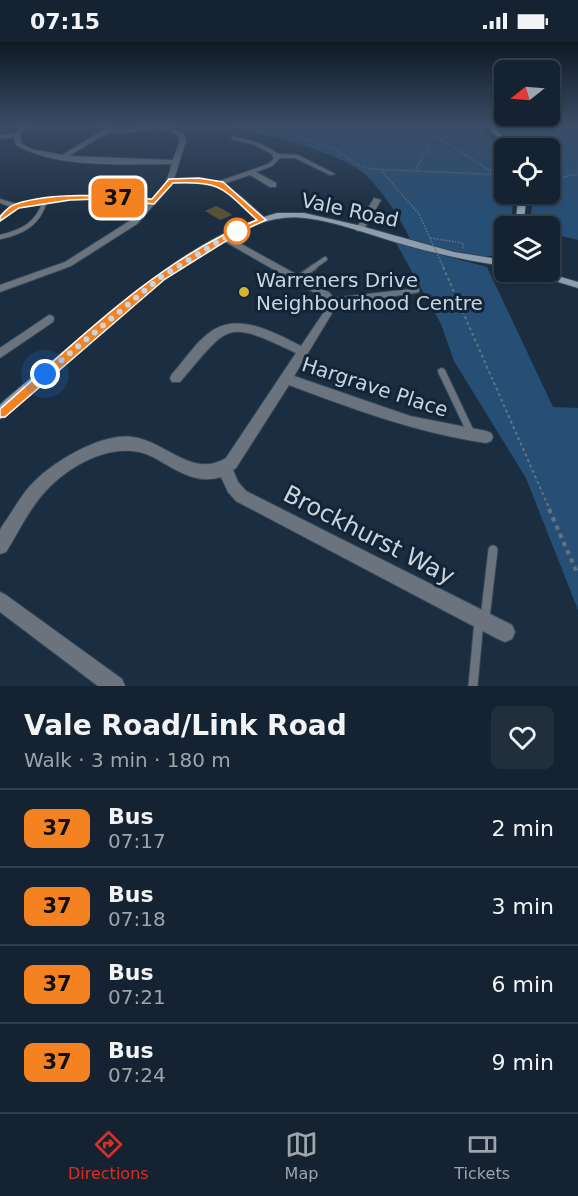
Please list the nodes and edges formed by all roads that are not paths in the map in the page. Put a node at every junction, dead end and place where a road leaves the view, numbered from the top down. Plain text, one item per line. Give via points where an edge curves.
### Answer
1 (53, 154) edge
2 (68, 154) edge
3 (179, 154) edge
4 (274, 154) edge
5 (65, 156) junction
6 (277, 156) junction
7 (176, 162) junction
8 (250, 172) junction
9 (332, 174) dead end
10 (171, 181) junction
11 (220, 183) junction
12 (273, 184) dead end
13 (377, 200) dead end
14 (0, 201) edge
15 (45, 201) junction
16 (154, 201) junction
17 (17, 206) junction
18 (0, 219) edge
19 (262, 220) junction
20 (360, 229) junction
21 (0, 237) edge
22 (225, 238) junction
23 (325, 259) dead end
24 (494, 261) edge
25 (297, 279) junction
26 (560, 280) edge
27 (578, 285) edge
28 (0, 289) edge
29 (415, 290) dead end
30 (332, 302) junction
31 (49, 319) dead end
32 (304, 352) junction
33 (0, 354) edge
34 (441, 371) dead end
35 (176, 378) dead end
36 (287, 379) junction
37 (0, 413) edge
38 (472, 435) junction
39 (486, 436) dead end
40 (225, 469) junction
41 (0, 546) edge
42 (493, 550) dead end
43 (0, 601) edge
44 (482, 620) junction
45 (505, 632) dead end
46 (115, 686) edge
47 (473, 686) edge

1 - 5 street
2 - 5 street
3 - 7 street
4 - 6 street
5 - 7 street via 132,163
6 - 8 street via 270,165
6 - 9 street via 296,156
7 - 10 street
8 - 11 street
8 - 12 street
10 - 11 street
10 - 16 street
11 - 19 street
13 - 20 street
14 - 17 street
15 - 16 street via 84,196
15 - 17 street
15 - 21 lane via 41,217 26,230
16 - 28 street via 134,222 94,250 49,272
17 - 18 street
19 - 20 street, Vale Road via 303,215
19 - 22 street, Vale Road
20 - 24 street, Vale Road
22 - 25 street
22 - 37 street, Vale Road via 161,277
23 - 25 lane
25 - 30 street
26 - 27 street
29 - 30 street
30 - 32 street via 332,311
31 - 33 street
32 - 35 street via 235,326 217,332
32 - 36 street
34 - 38 lane
36 - 38 street, Hargrave Place via 385,414
36 - 40 street
38 - 39 street, Hargrave Place
40 - 41 street via 203,474 144,446 130,443 104,447 58,472 37,489
40 - 44 street, Brockhurst Way via 242,496
42 - 44 lane
43 - 46 street
44 - 45 street, Brockhurst Way
44 - 47 lane

